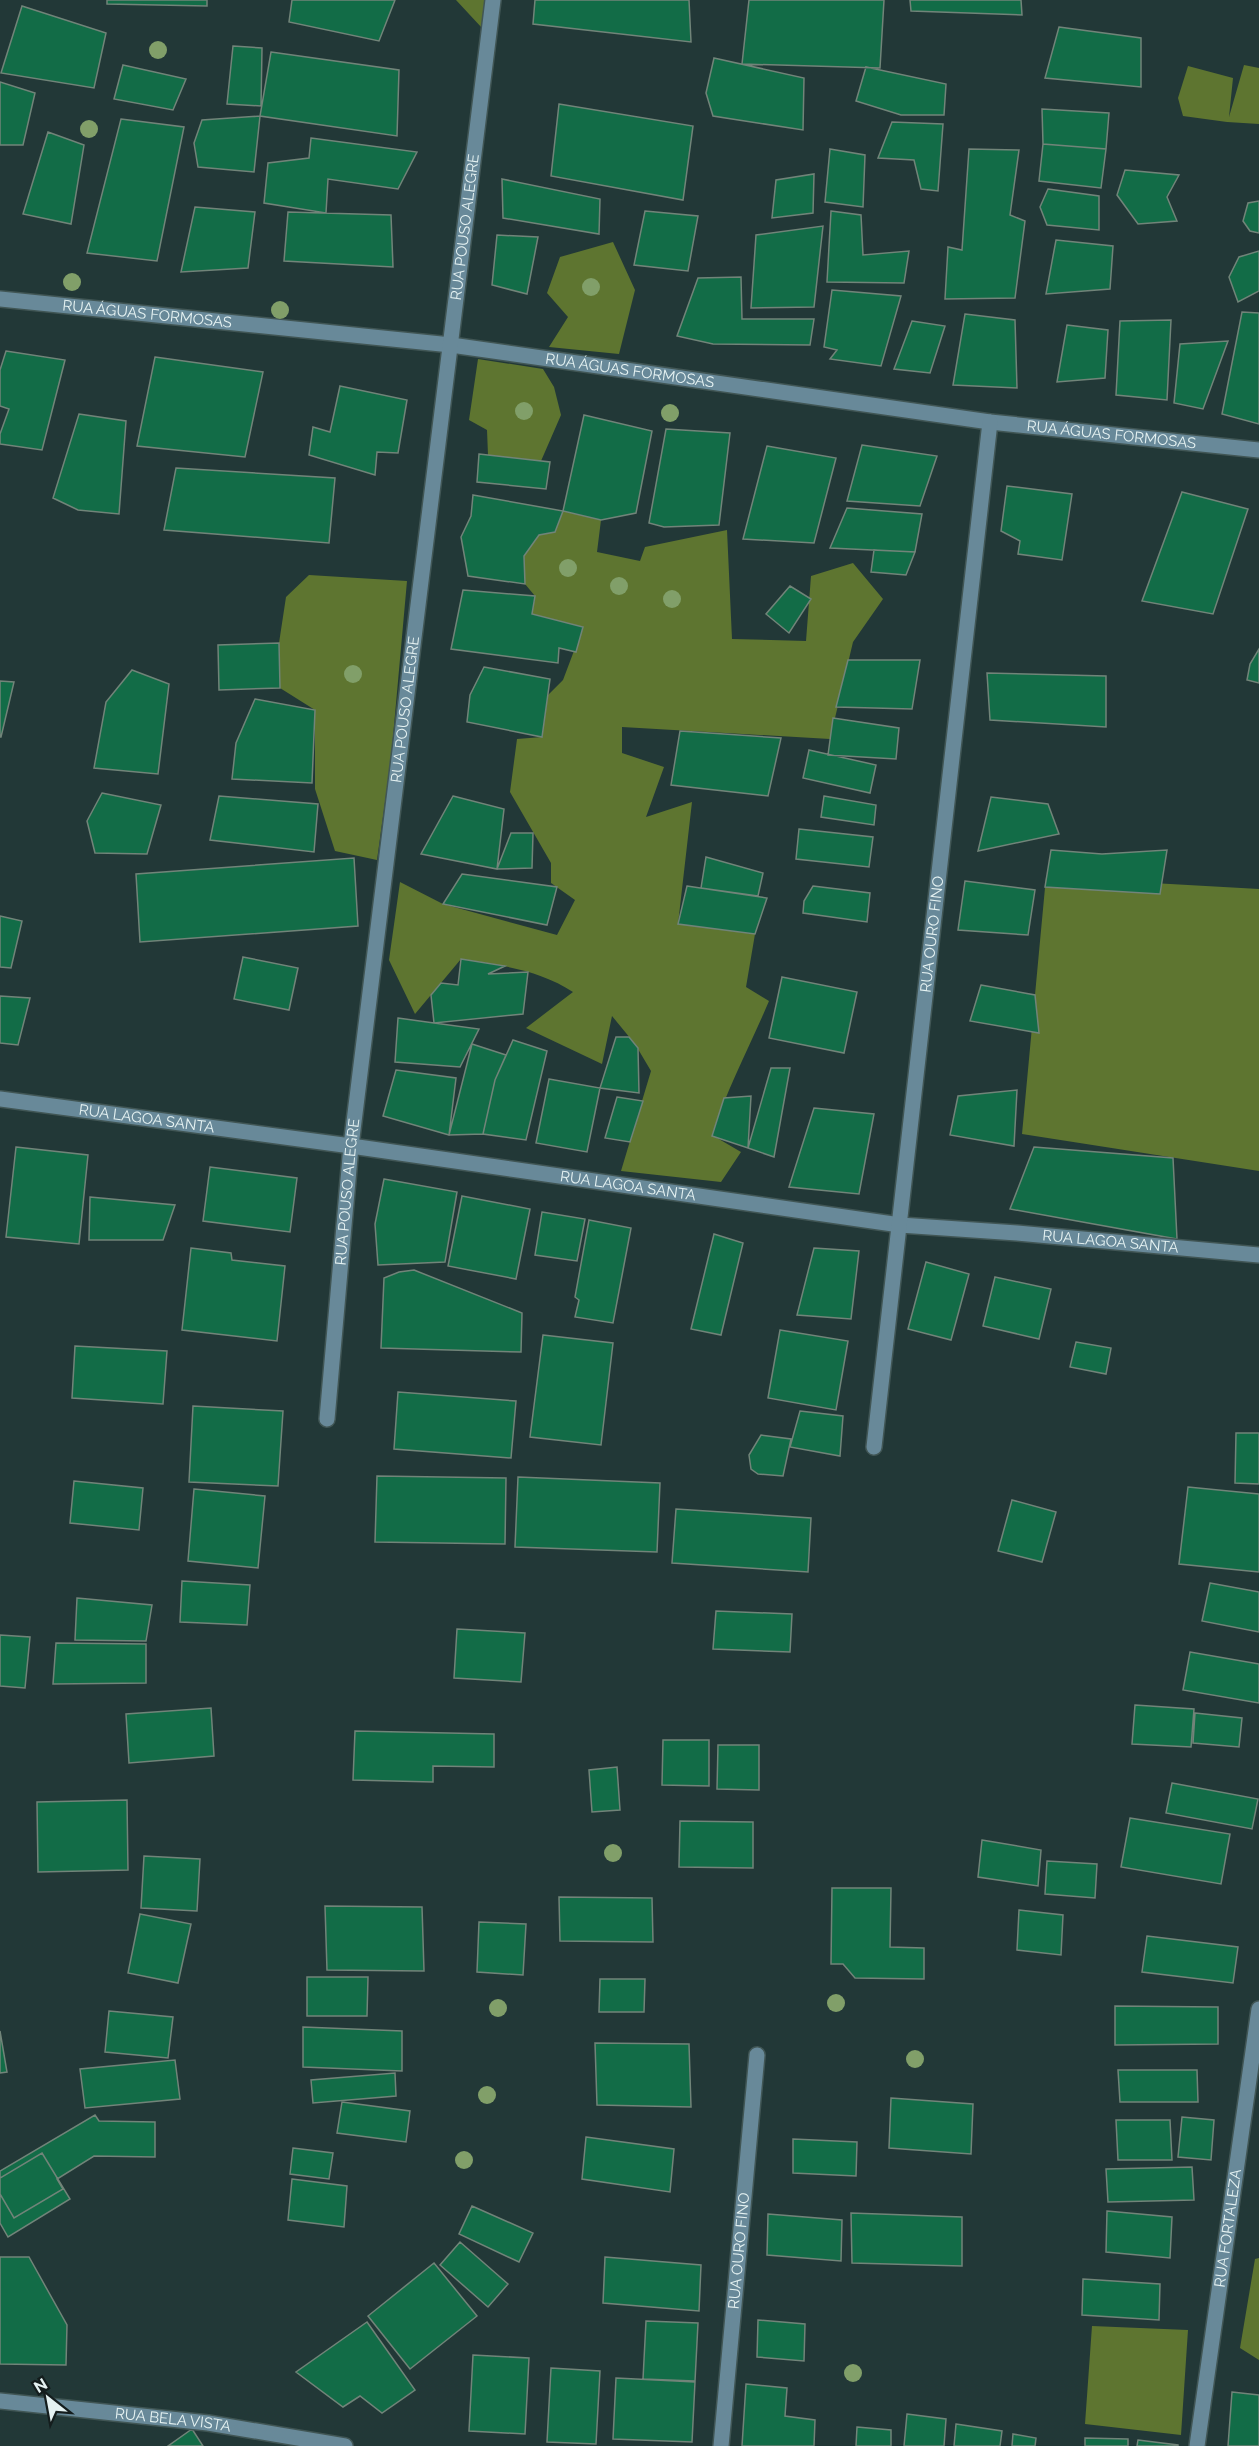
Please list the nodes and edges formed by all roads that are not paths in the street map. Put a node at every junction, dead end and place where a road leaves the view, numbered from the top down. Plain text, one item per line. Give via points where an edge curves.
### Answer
1 (493, 0) edge
2 (0, 299) edge
3 (451, 345) junction
4 (990, 422) junction
5 (1259, 450) edge
6 (0, 1099) edge
7 (351, 1146) junction
8 (900, 1225) junction
9 (1259, 1255) edge
10 (327, 1419) dead end
11 (873, 1447) dead end
12 (1259, 2009) edge
13 (757, 2055) dead end
14 (0, 2401) edge
15 (345, 2446) edge
16 (721, 2446) edge
17 (1197, 2446) edge

1 - 3 street, RUA POUSO ALEGRE
2 - 3 street, RUA ÁGUAS FORMOSAS
3 - 4 street, RUA ÁGUAS FORMOSAS
3 - 7 street, RUA POUSO ALEGRE
4 - 5 street, RUA ÁGUAS FORMOSAS
4 - 8 street, RUA OURO FINO
6 - 7 street, RUA LAGOA SANTA
7 - 8 street, RUA LAGOA SANTA
7 - 10 street, RUA POUSO ALEGRE
8 - 9 street, RUA LAGOA SANTA
8 - 11 street, RUA OURO FINO
12 - 17 street, RUA FORTALEZA
13 - 16 street, RUA OURO FINO
14 - 15 street, RUA BELA VISTA via 208,2422

